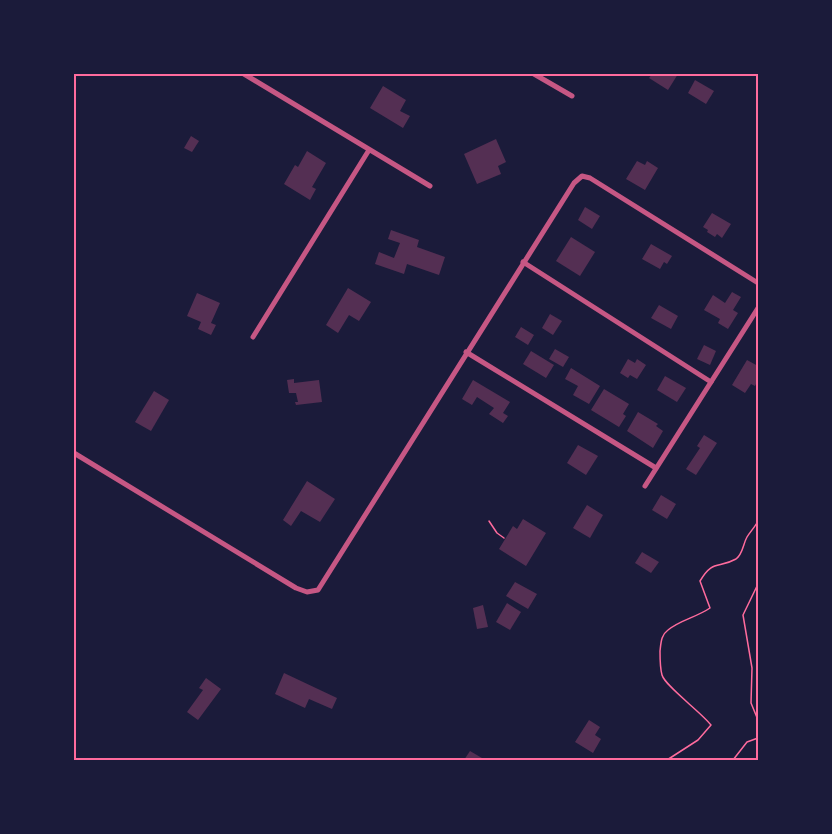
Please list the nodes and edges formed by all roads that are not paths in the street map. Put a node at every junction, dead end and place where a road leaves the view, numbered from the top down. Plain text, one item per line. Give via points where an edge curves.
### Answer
1 (244, 74) edge
2 (534, 74) edge
3 (572, 96) dead end
4 (369, 150) junction
5 (430, 186) dead end
6 (523, 262) junction
7 (759, 283) edge
8 (759, 308) edge
9 (253, 337) dead end
10 (466, 352) junction
11 (711, 382) junction
12 (74, 453) edge
13 (656, 468) junction
14 (645, 486) dead end

1 - 4 street
2 - 3 street
4 - 5 street
4 - 9 street
6 - 7 street via 582,176
6 - 10 street
6 - 11 street
8 - 11 street
10 - 12 street via 318,590 296,588
10 - 13 street
11 - 13 street
13 - 14 street

